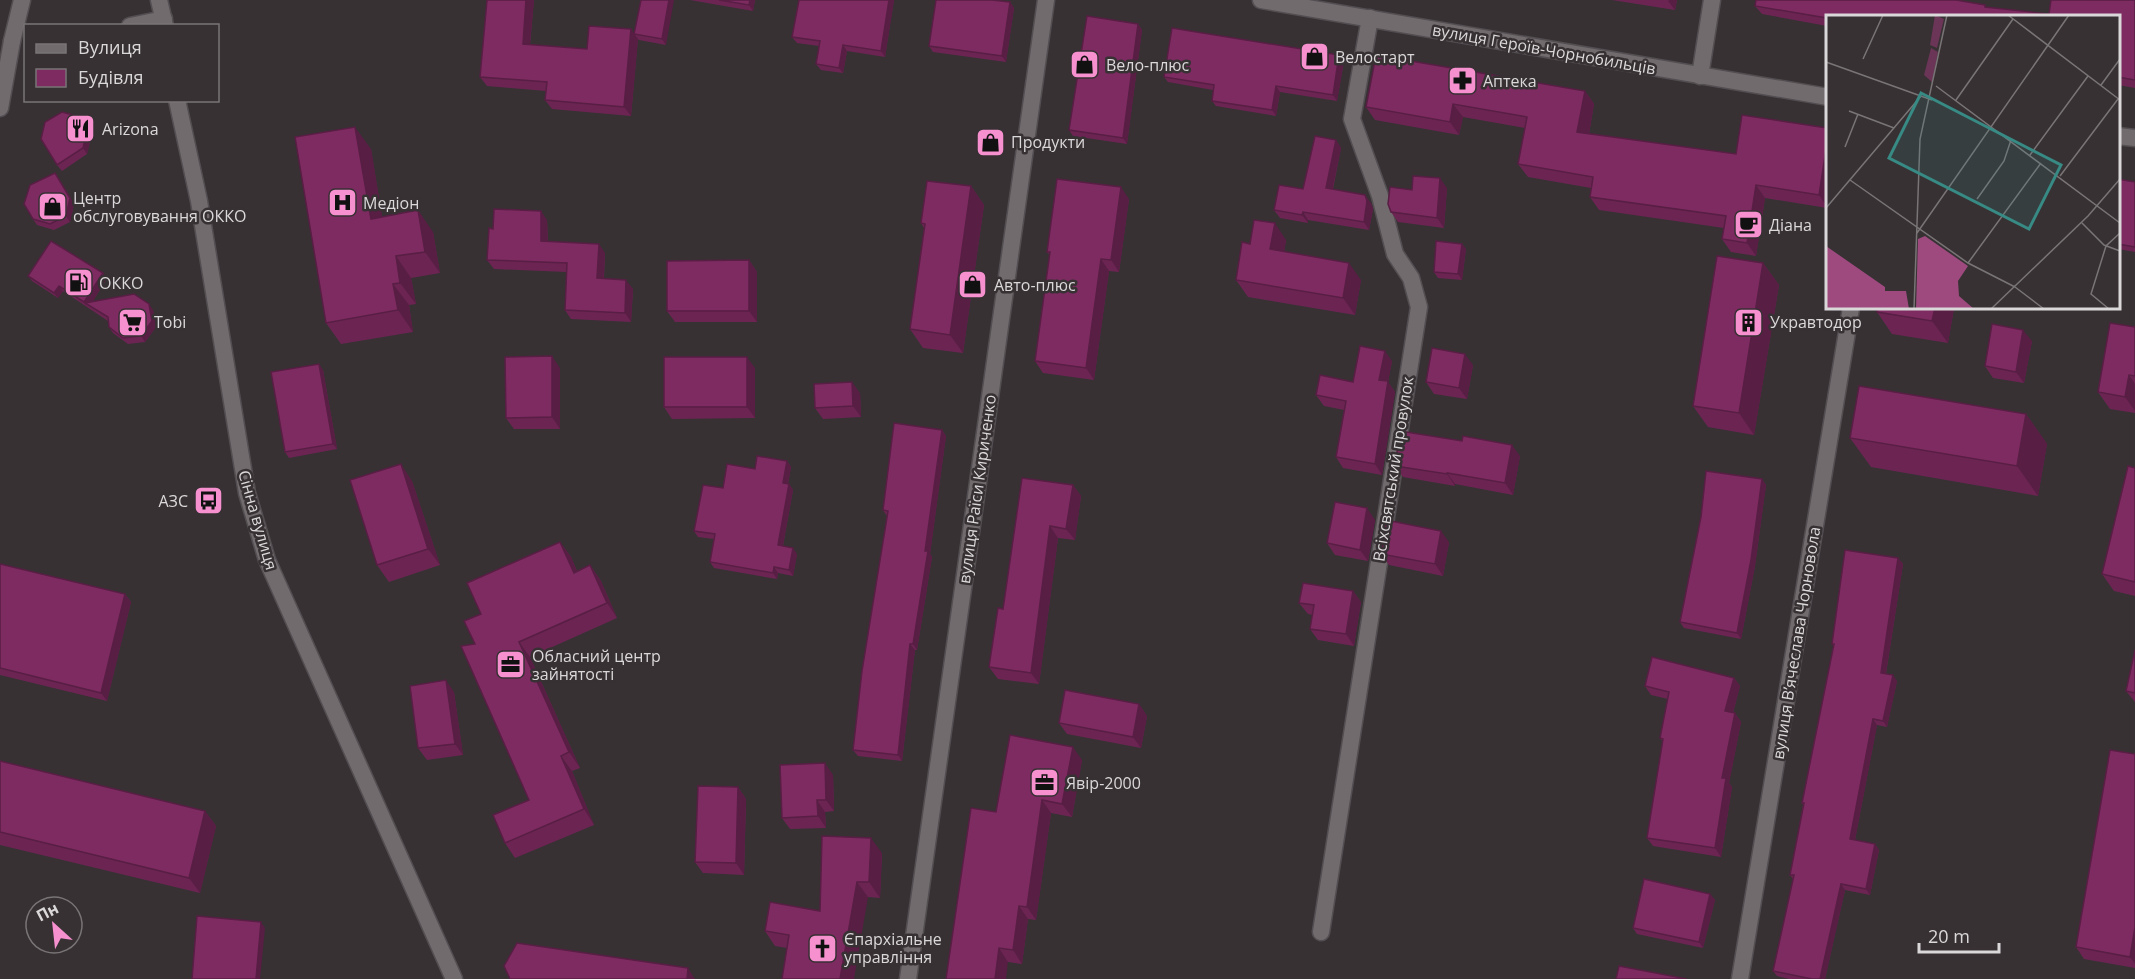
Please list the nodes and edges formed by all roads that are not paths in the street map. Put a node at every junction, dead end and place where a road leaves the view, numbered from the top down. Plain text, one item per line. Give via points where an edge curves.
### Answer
1 (22, 0) edge
2 (159, 0) edge
3 (1046, 0) edge
4 (1261, 0) edge
5 (1712, 0) edge
6 (1370, 18) junction
7 (164, 22) edge
8 (146, 24) edge
9 (13, 41) edge
10 (1700, 76) junction
11 (1826, 97) edge
12 (177, 102) edge
13 (0, 108) edge
14 (2120, 136) edge
15 (2135, 138) edge
16 (1851, 309) edge
17 (1321, 932) dead end
18 (454, 979) edge
19 (908, 979) edge
20 (1740, 979) edge

1 - 9 street
2 - 7 street
3 - 19 street, вулиця Раїси Кириченко
4 - 6 street, вулиця Героїв-Чорнобильців
5 - 10 street
6 - 10 street, вулиця Героїв-Чорнобильців
6 - 17 street, Всіхсвятський провулок via 1352,119 1380,196 1395,254 1411,278 1419,307
7 - 8 street
9 - 13 street
10 - 11 street, вулиця Героїв-Чорнобильців
12 - 18 street, Сінна вулиця via 199,201 247,492 267,560
14 - 15 street
16 - 20 street, вулиця Вʼячеслава Чорновола

